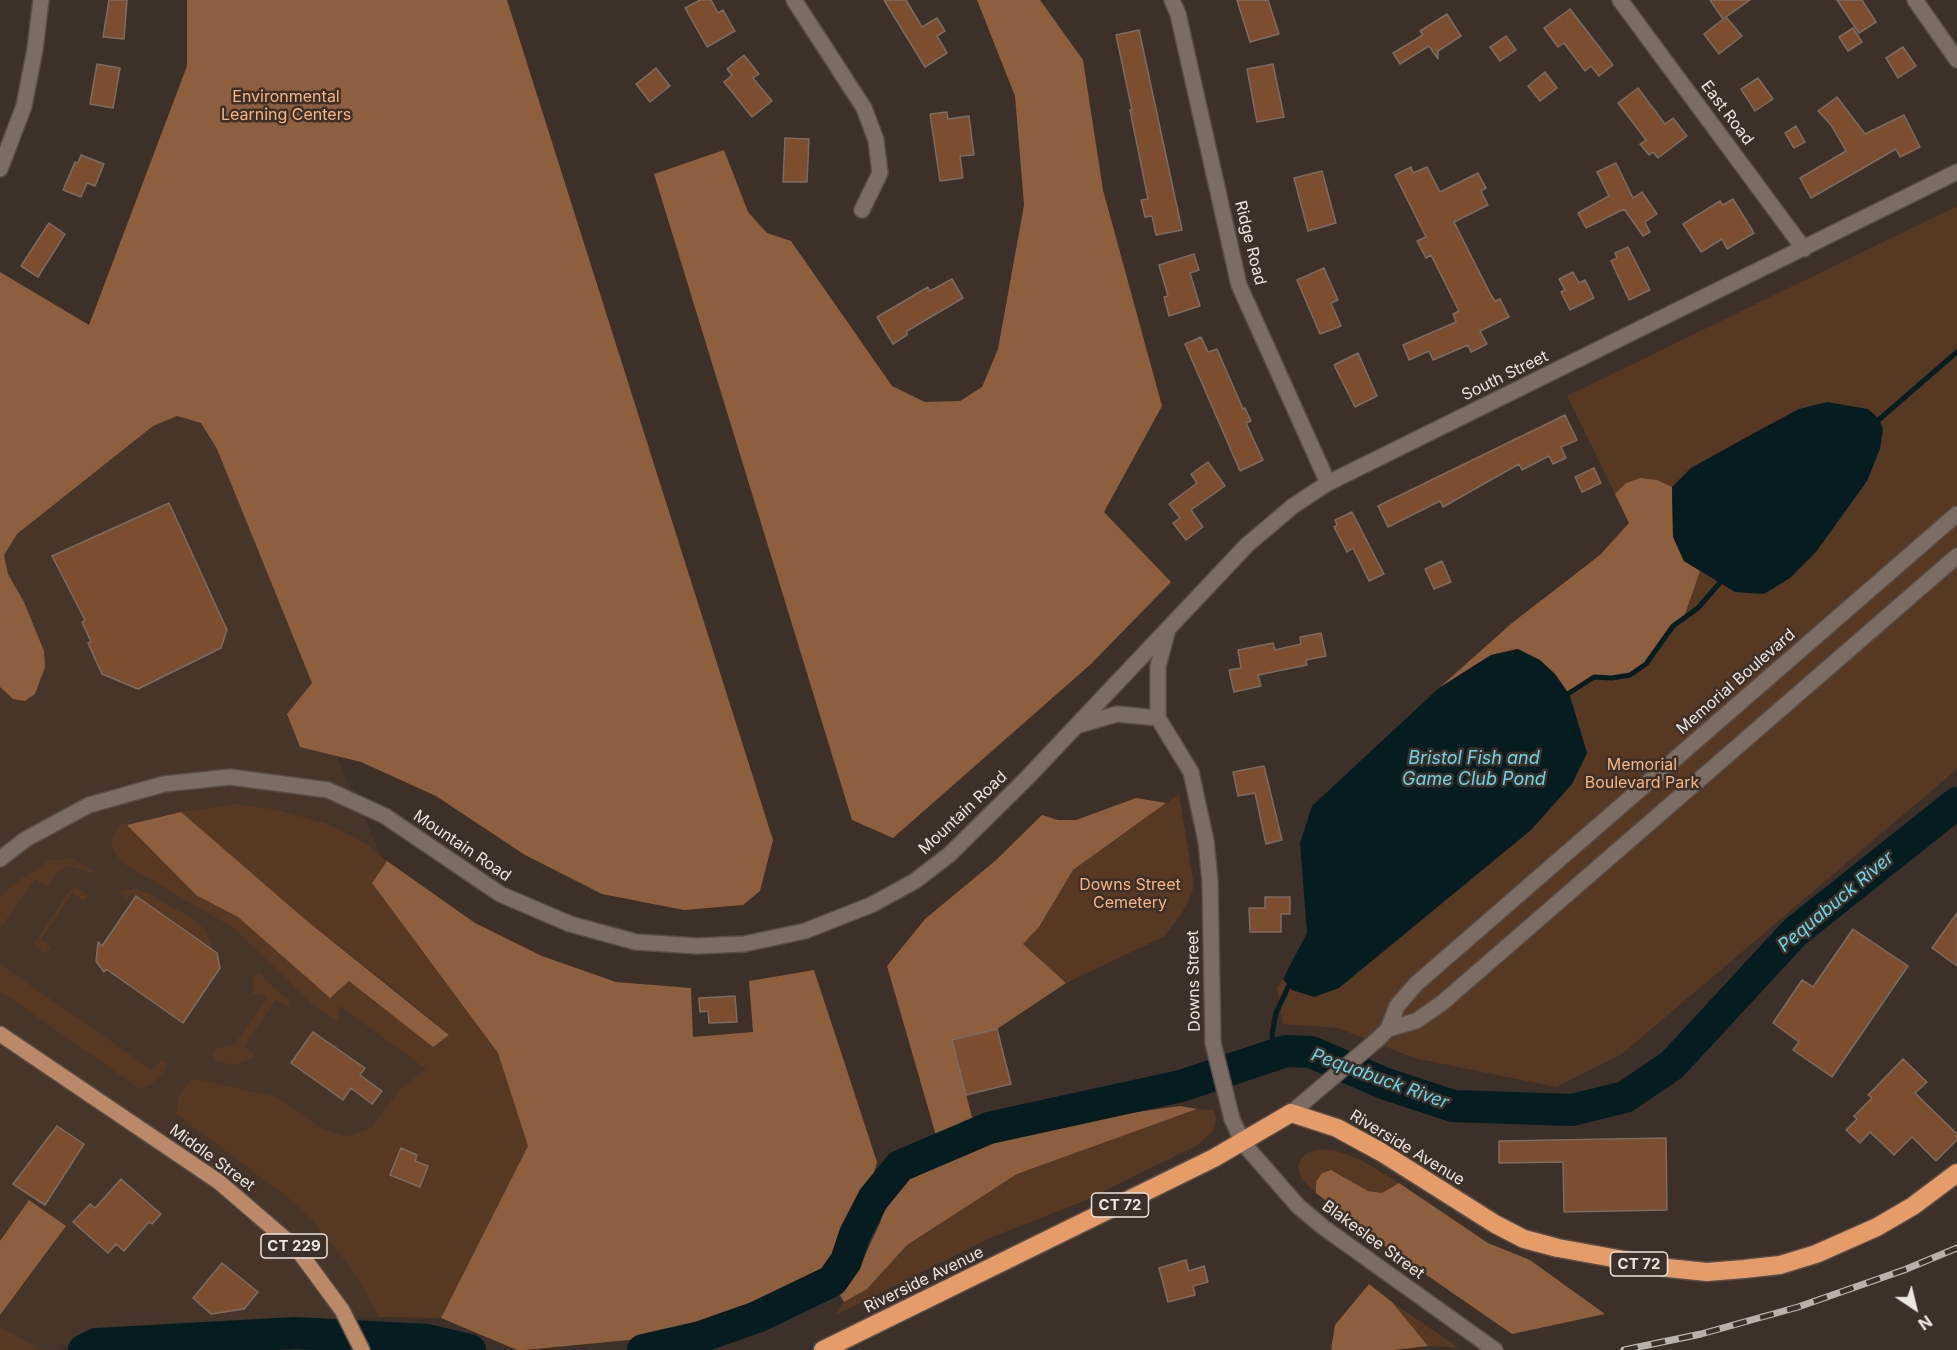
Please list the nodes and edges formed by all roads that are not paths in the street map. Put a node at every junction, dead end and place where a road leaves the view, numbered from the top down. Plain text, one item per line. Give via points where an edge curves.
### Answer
1 (41, 0) edge
2 (794, 0) edge
3 (1172, 0) edge
4 (1620, 0) edge
5 (1915, 0) edge
6 (1957, 60) edge
7 (0, 169) edge
8 (1957, 172) edge
9 (862, 210) dead end
10 (1804, 249) junction
11 (1328, 483) junction
12 (1957, 514) edge
13 (1957, 556) edge
14 (1169, 627) junction
15 (1118, 682) joint
16 (1158, 718) junction
17 (1076, 726) junction
18 (0, 859) edge
19 (0, 1034) edge
20 (1383, 1034) junction
21 (1291, 1113) junction
22 (1243, 1143) junction
23 (1957, 1173) edge
24 (362, 1350) edge
25 (823, 1350) edge
26 (1495, 1350) edge

1 - 7 main road via 24,106
2 - 9 main road via 864,108 876,140 880,173
3 - 11 main road, Ridge Road via 1239,285
4 - 10 main road, East Road
5 - 6 main road
8 - 10 main road, South Street
10 - 11 main road, South Street
11 - 14 main road, South Street via 1246,545
12 - 20 main road, Memorial Boulevard via 1416,984 1397,1006
13 - 20 main road, Memorial Boulevard via 1442,1003 1416,1021
14 - 15 main road, South Street
14 - 16 main road via 1158,666
15 - 17 main road, Mountain Road
16 - 17 main road via 1117,714
16 - 22 main road, Downs Street via 1191,772 1206,841 1213,1043 1227,1103
17 - 18 main road, Mountain Road via 985,822 915,881 871,905 805,931 744,944 636,942 570,924 500,894 385,816 328,790 288,783 230,777 155,787 89,805 26,839
19 - 24 main road, Middle Street / CT 229 via 219,1182 297,1250 342,1310
20 - 21 main road, Memorial Boulevard
21 - 22 highway, Riverside Avenue / CT 72
21 - 23 highway, Riverside Avenue / CT 72 via 1346,1133 1382,1152 1524,1239 1569,1251 1707,1272 1780,1264 1826,1251 1913,1206
22 - 25 highway, Riverside Avenue / CT 72
22 - 26 main road, Blakeslee Street via 1298,1206 1323,1227

